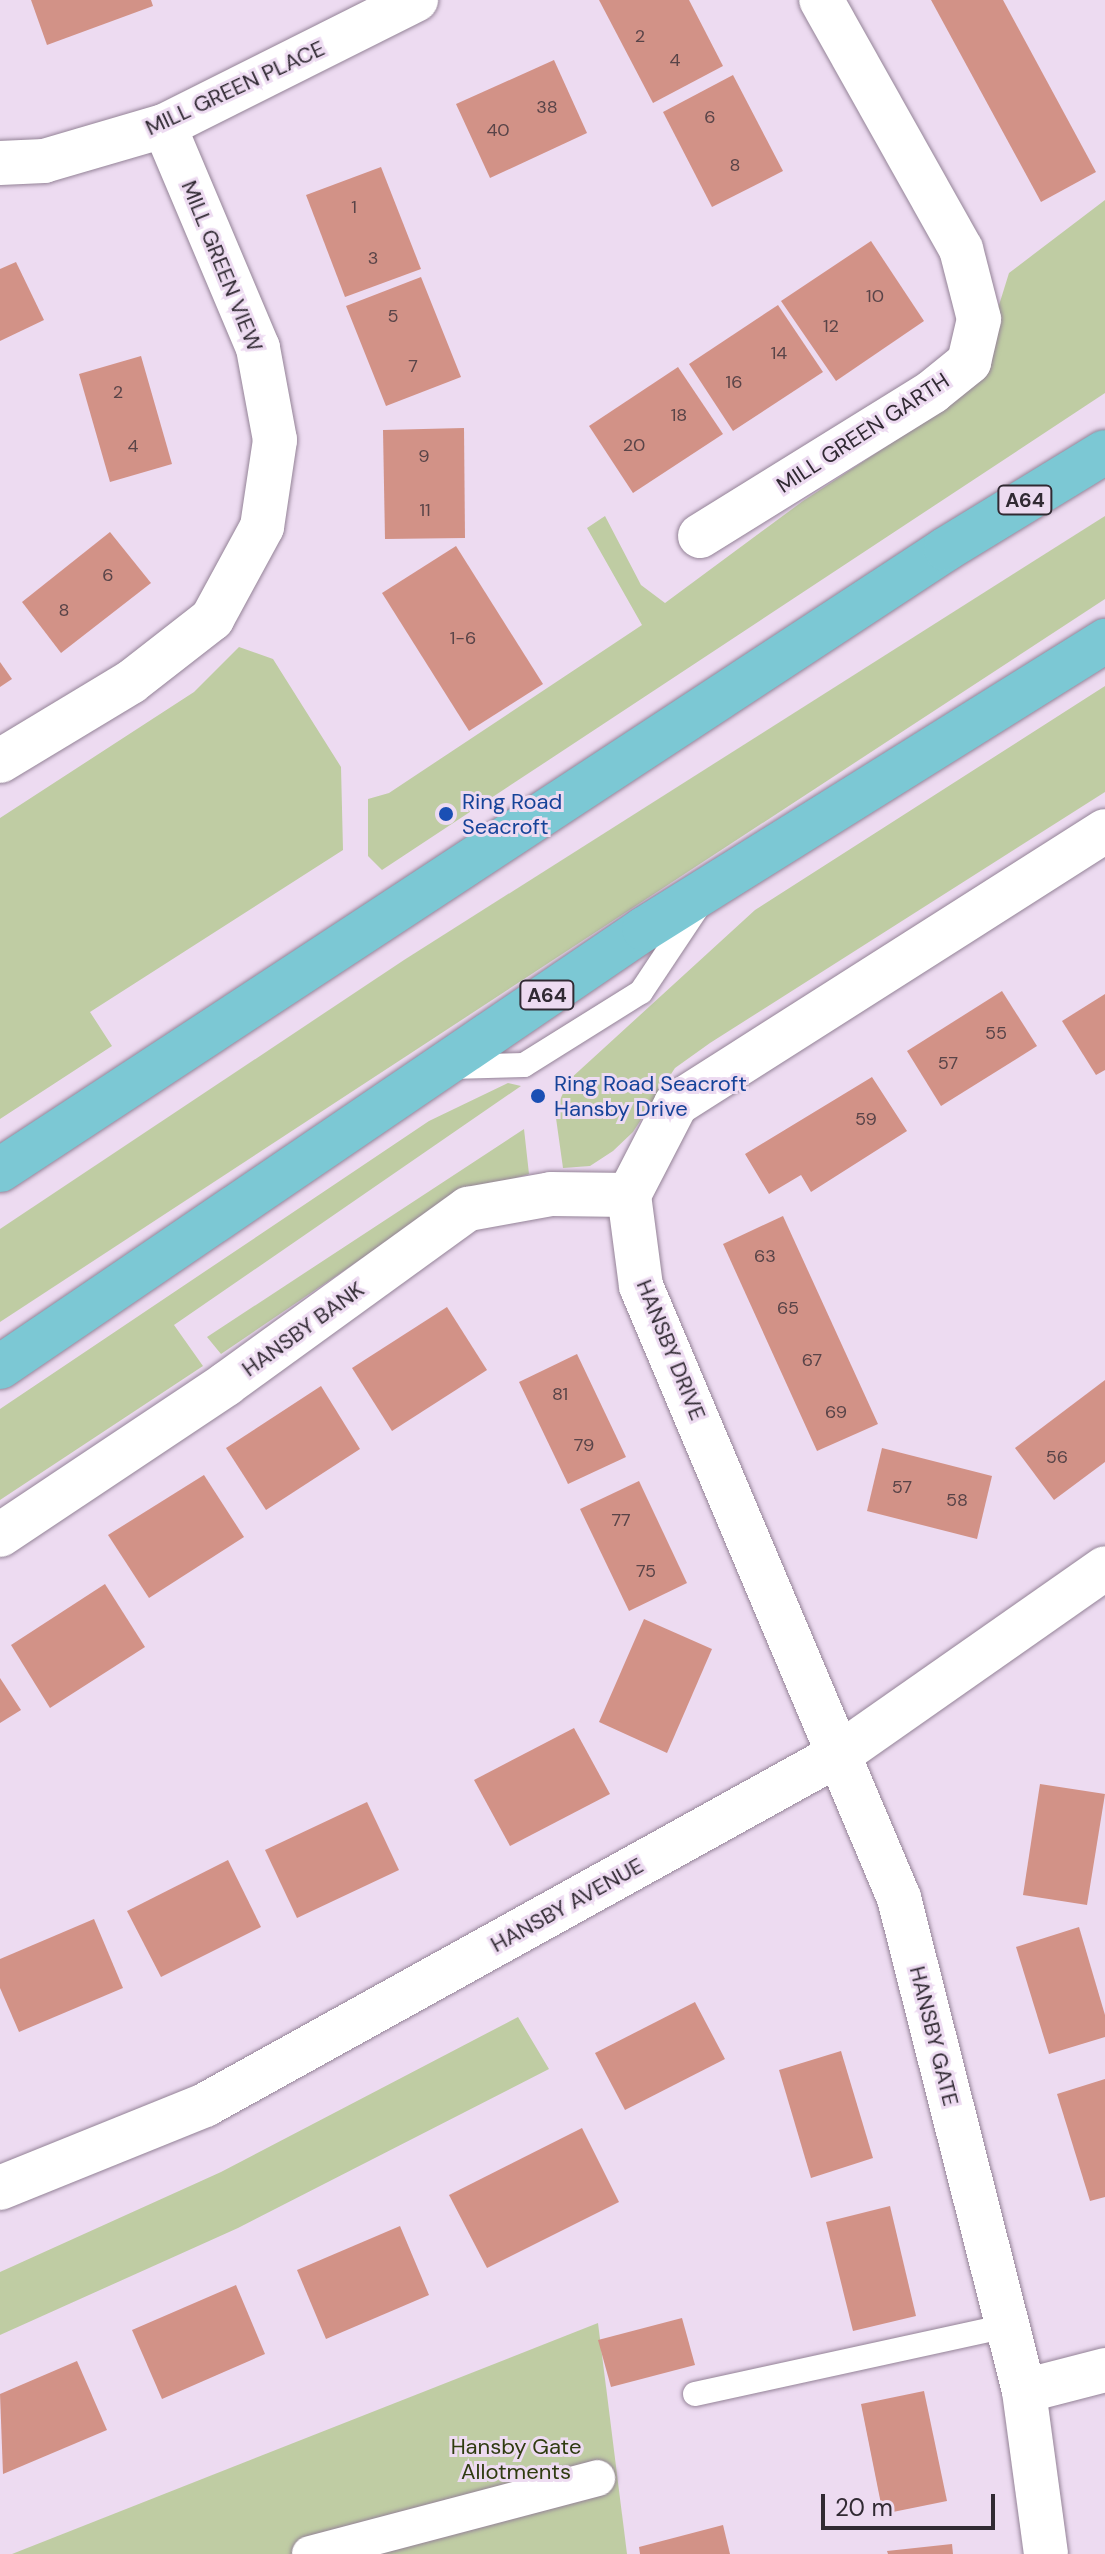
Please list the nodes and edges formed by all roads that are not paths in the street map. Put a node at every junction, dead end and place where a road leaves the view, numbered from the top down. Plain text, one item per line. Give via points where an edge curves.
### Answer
1 (416, 0) edge
2 (821, 0) edge
3 (164, 126) junction
4 (0, 163) edge
5 (1105, 452) edge
6 (687, 535) dead end
7 (1105, 641) edge
8 (0, 761) edge
9 (1105, 831) edge
10 (0, 1170) edge
11 (629, 1195) junction
12 (0, 1367) edge
13 (0, 1535) edge
14 (1105, 1568) edge
15 (841, 1753) junction
16 (0, 2188) edge
17 (1007, 2326) junction
18 (1105, 2370) edge
19 (1024, 2391) junction
20 (695, 2394) dead end
21 (597, 2478) dead end
22 (310, 2554) edge
23 (1046, 2554) edge

1 - 3 street, MILL GREEN PLACE
2 - 6 street, MILL GREEN GARTH via 961,249 979,319 969,362 932,392
3 - 4 street, MILL GREEN PLACE via 44,161
3 - 8 street, MILL GREEN VIEW via 258,348 275,440 262,527 212,619 131,682
5 - 10 highway, A64 via 946,549
7 - 12 highway, A64 via 711,886
9 - 11 street via 676,1104
11 - 13 street, HANSBY BANK via 551,1194 468,1209 226,1384
11 - 15 street, HANSBY DRIVE via 641,1286
14 - 15 street, HANSBY AVENUE
15 - 16 street, HANSBY AVENUE via 205,2105
15 - 17 street, HANSBY GATE via 899,1898
17 - 19 street, HANSBY GATE
17 - 20 lane
18 - 19 street
19 - 23 street, HANSBY GATE
21 - 22 street

